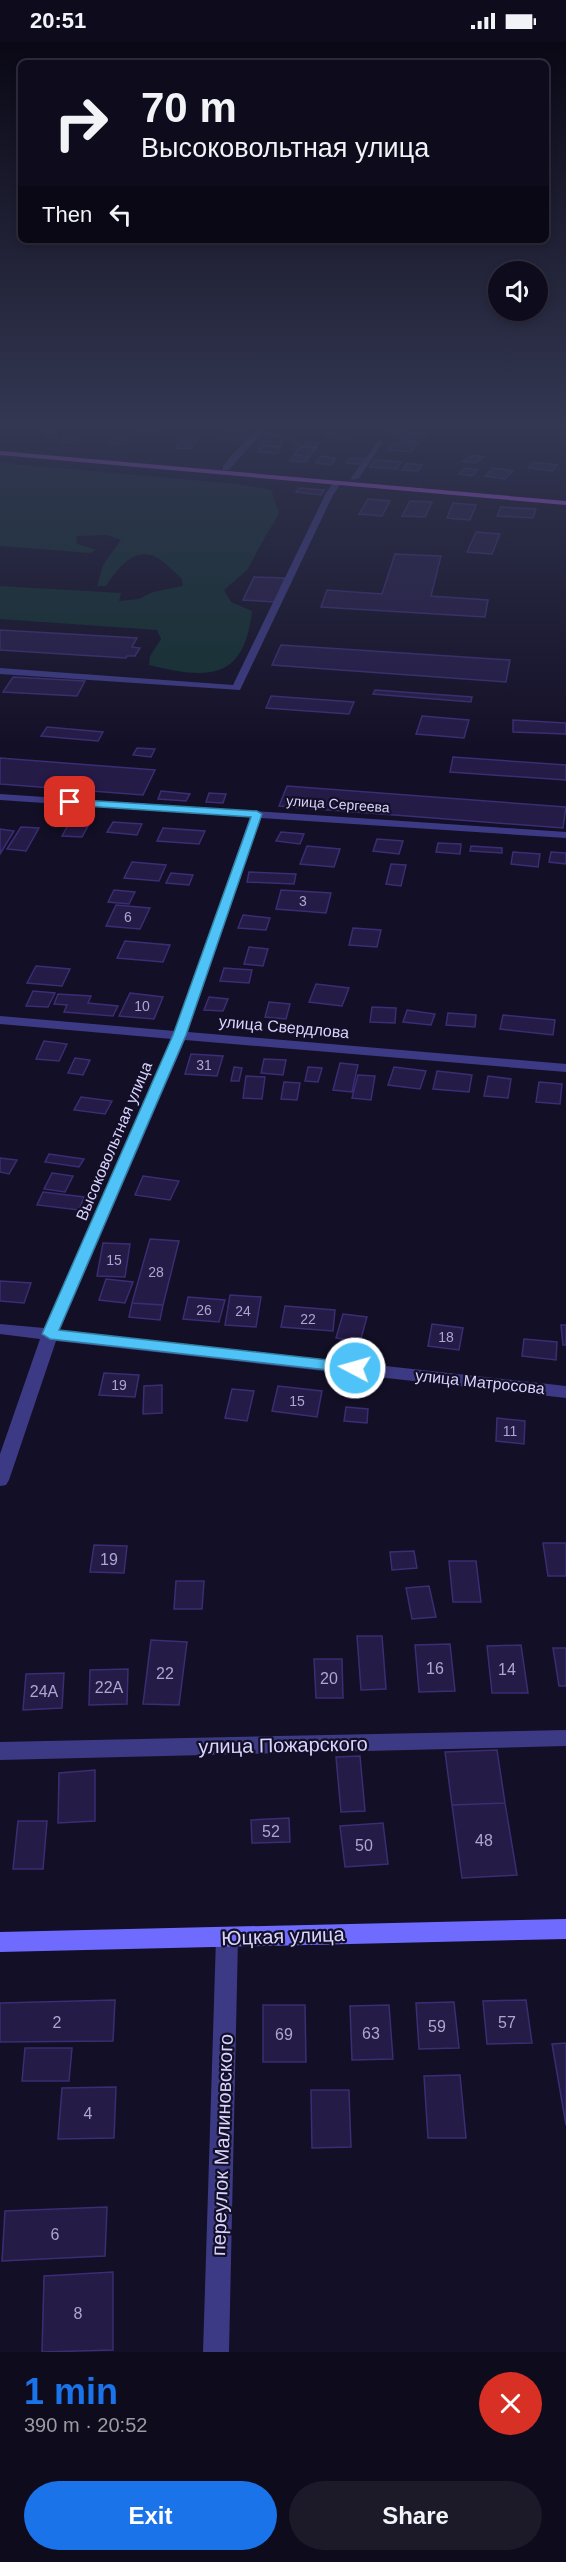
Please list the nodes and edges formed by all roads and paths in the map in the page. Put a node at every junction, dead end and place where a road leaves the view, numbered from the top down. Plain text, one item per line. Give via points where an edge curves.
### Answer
1 (311, 533) edge
2 (0, 671) edge
3 (0, 797) edge
4 (257, 814) junction
5 (566, 835) edge
6 (0, 1020) edge
7 (180, 1035) junction
8 (566, 1068) edge
9 (0, 1329) edge
10 (50, 1334) junction
11 (566, 1392) edge
12 (0, 1480) edge
13 (566, 1738) edge
14 (0, 1751) edge
15 (566, 1929) edge
16 (227, 1938) junction
17 (0, 1942) edge
18 (216, 2352) edge

1 - 2 street via 236,688
3 - 4 street, улица Сергеева
4 - 5 street, улица Сергеева
4 - 7 street, Высоковольтная улица
6 - 7 street, улица Свердлова
7 - 8 street, улица Свердлова
7 - 10 street, Высоковольтная улица
9 - 10 street, улица Матросова
10 - 11 street, улица Матросова
10 - 12 street, Высоковольтная улица
13 - 14 street, улица Пожарского
15 - 16 main road, Юцкая улица
16 - 17 main road, Юцкая улица
16 - 18 street, переулок Малиновского

